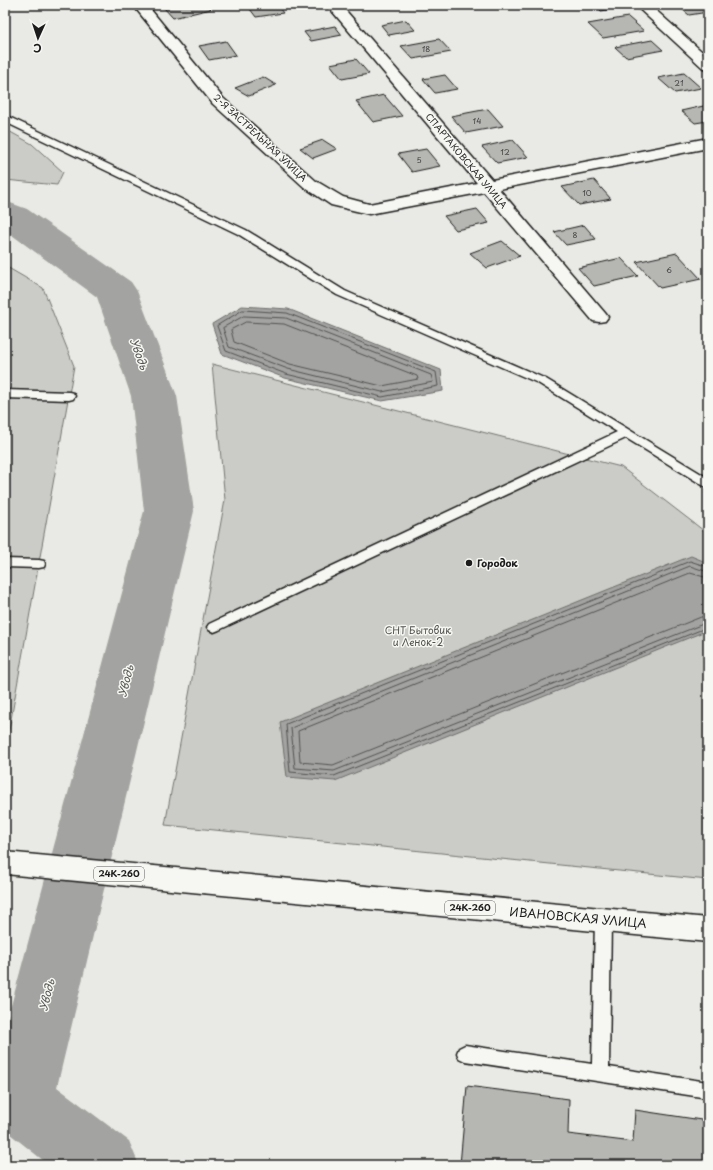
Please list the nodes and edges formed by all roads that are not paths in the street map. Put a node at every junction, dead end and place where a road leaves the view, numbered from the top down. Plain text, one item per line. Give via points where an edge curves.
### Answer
1 (140, 5) edge
2 (334, 5) edge
3 (642, 5) edge
4 (708, 65) edge
5 (5, 118) edge
6 (708, 143) edge
7 (488, 186) junction
8 (599, 317) dead end
9 (5, 394) edge
10 (69, 396) dead end
11 (626, 433) junction
12 (708, 483) edge
13 (5, 563) edge
14 (39, 564) dead end
15 (214, 627) dead end
16 (5, 863) edge
17 (603, 920) junction
18 (708, 930) edge
19 (465, 1053) dead end
20 (600, 1073) junction
21 (708, 1090) edge

1 - 7 street, 2-Я ЗАСТРЕЛЬНАЯ УЛИЦА via 218,101 310,184 336,201 369,209
2 - 7 street, СПАРТАКОВСКАЯ УЛИЦА
3 - 4 street
5 - 11 lane via 242,232 342,293 542,381
6 - 7 street
7 - 8 street, СПАРТАКОВСКАЯ УЛИЦА
9 - 10 lane
11 - 12 lane
11 - 15 lane
13 - 14 lane
16 - 17 street, ИВАНОВСКАЯ УЛИЦА / 24К-260
17 - 18 street, ИВАНОВСКАЯ УЛИЦА / 24К-260
17 - 20 lane
19 - 20 lane
20 - 21 lane

